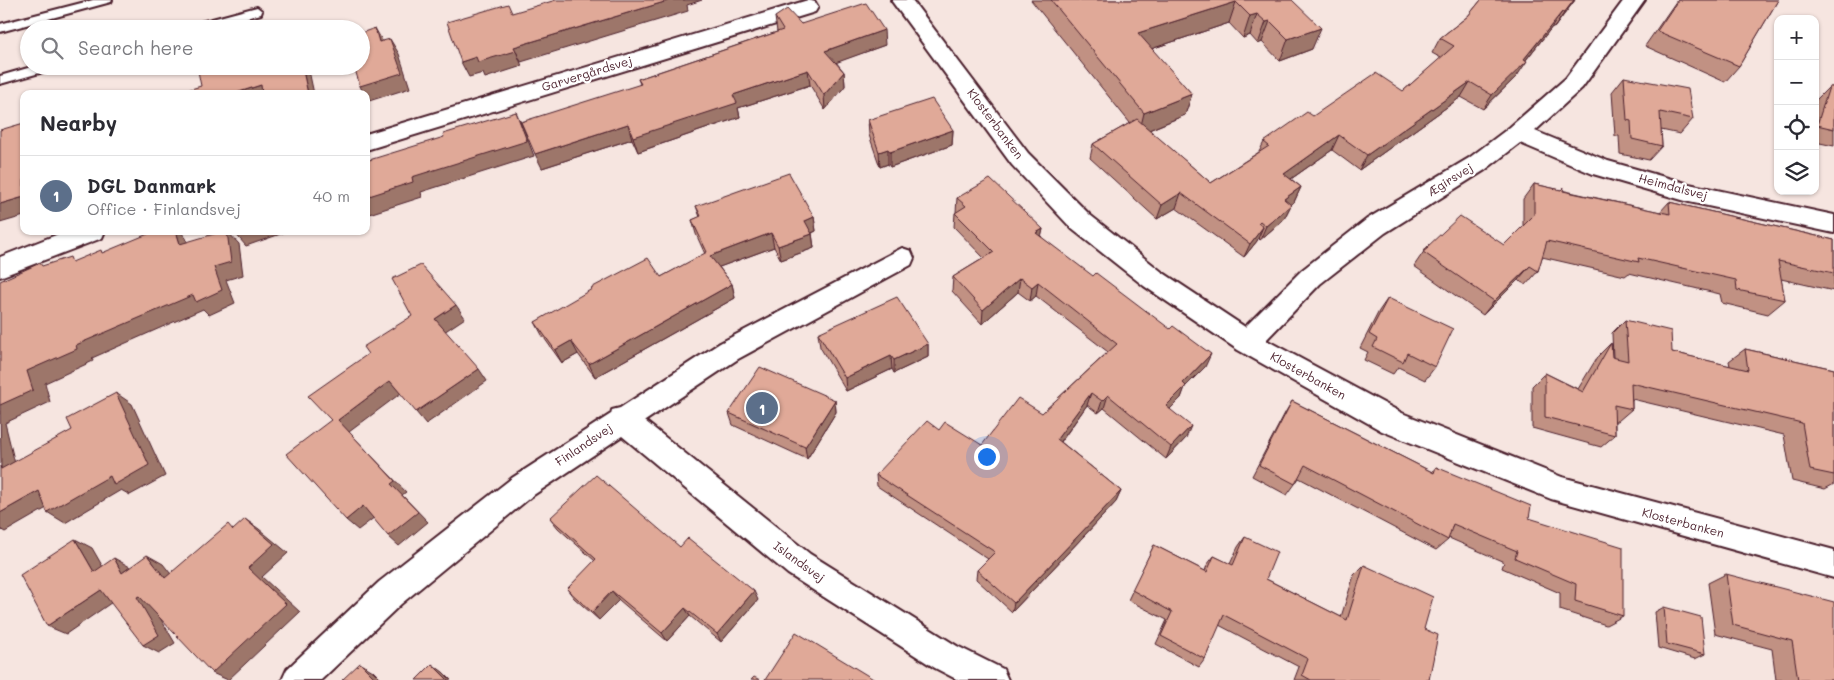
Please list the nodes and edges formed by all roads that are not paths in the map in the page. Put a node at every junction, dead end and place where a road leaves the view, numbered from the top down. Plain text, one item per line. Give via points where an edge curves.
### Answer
1 (107, 0) edge
2 (901, 0) edge
3 (1635, 0) edge
4 (808, 7) dead end
5 (257, 11) dead end
6 (31, 20) edge
7 (224, 20) edge
8 (20, 23) edge
9 (0, 28) edge
10 (20, 74) edge
11 (0, 80) edge
12 (1518, 133) junction
13 (370, 141) edge
14 (1834, 224) edge
15 (83, 235) edge
16 (902, 258) dead end
17 (0, 267) edge
18 (1247, 342) junction
19 (622, 419) junction
20 (1834, 564) edge
21 (298, 680) edge
22 (992, 680) edge

1 - 6 lane
2 - 18 street, Klosterbanken via 1020,159 1081,222 1153,279
3 - 12 street, Ægirsvej via 1574,83
4 - 13 street, Garvergårdsvej
5 - 7 lane
8 - 9 lane
10 - 11 lane
12 - 14 street, Heimdalsvej via 1601,168 1689,193
12 - 18 street, Ægirsvej via 1477,164 1376,226 1311,277
15 - 17 street
16 - 19 street, Finlandsvej via 729,351
18 - 20 street, Klosterbanken via 1392,422 1560,490
19 - 21 street, Finlandsvej via 522,487 390,593
19 - 22 street, Islandsvej via 799,564 946,657

